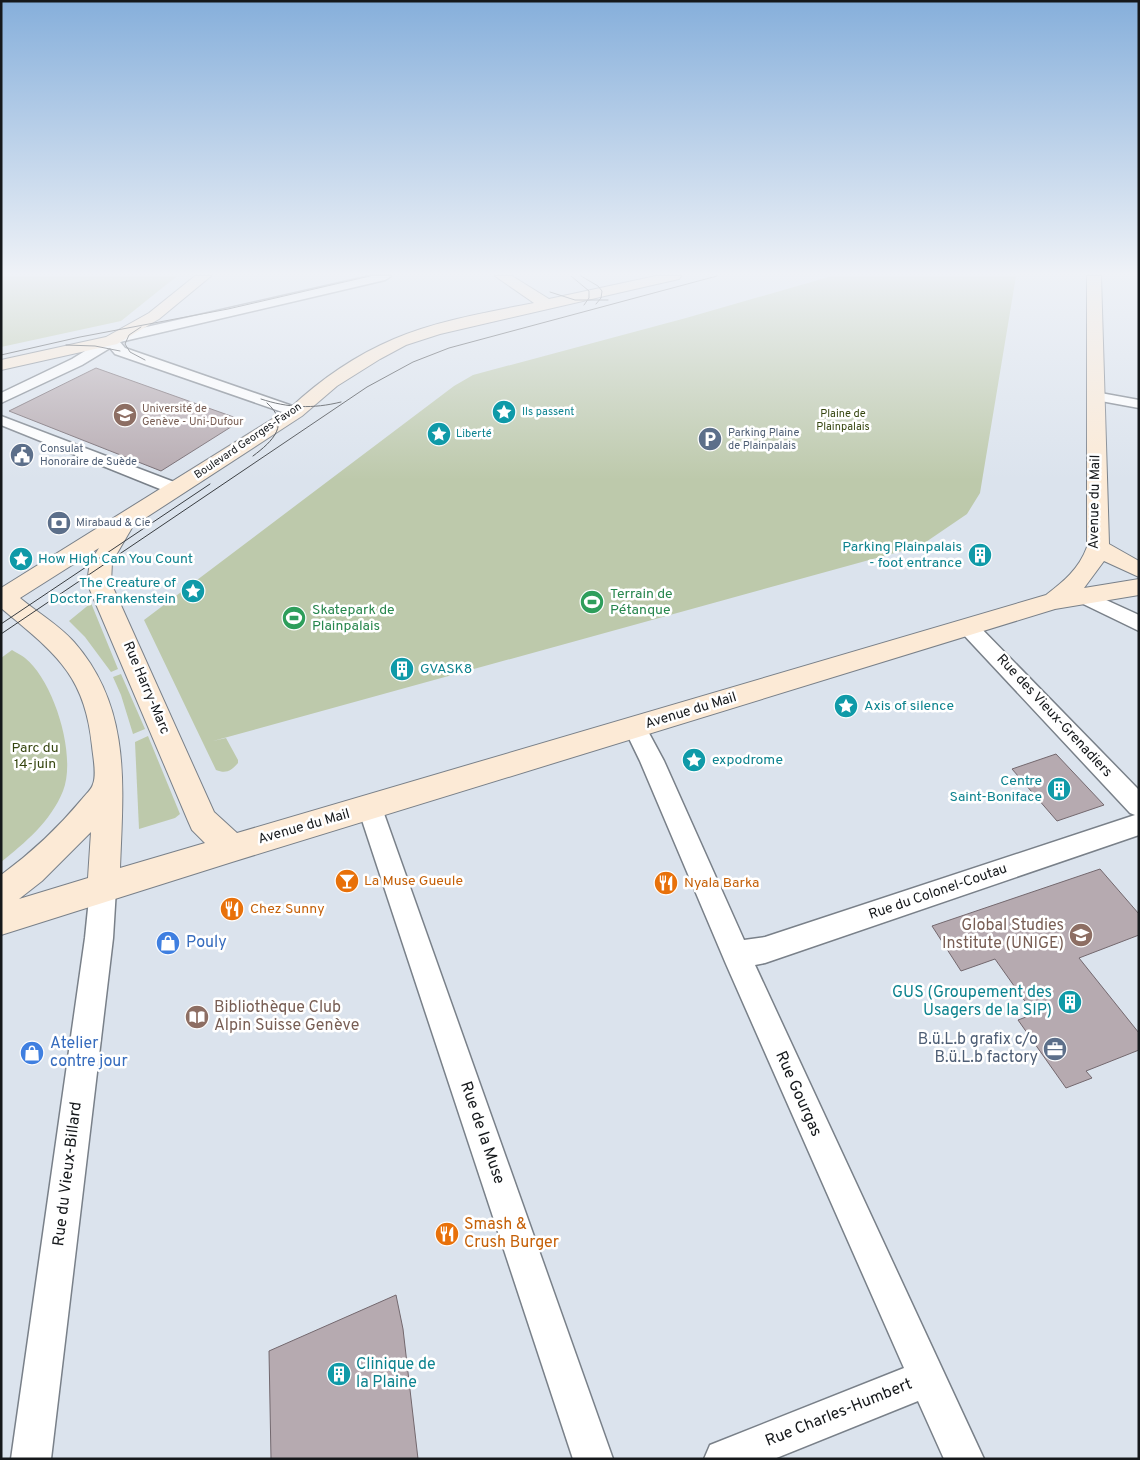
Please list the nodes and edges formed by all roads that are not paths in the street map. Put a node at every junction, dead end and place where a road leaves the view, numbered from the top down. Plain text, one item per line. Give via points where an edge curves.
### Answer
1 (118, 344) edge
2 (120, 344) edge
3 (396, 344) edge
4 (1095, 344) edge
5 (116, 346) junction
6 (1, 365) edge
7 (1095, 396) junction
8 (1, 399) edge
9 (1139, 404) edge
10 (296, 412) junction
11 (1, 420) edge
12 (176, 489) junction
13 (126, 521) junction
14 (1098, 547) junction
15 (1139, 570) edge
16 (1139, 587) edge
17 (1082, 595) junction
18 (2, 598) edge
19 (1054, 601) junction
20 (1139, 624) edge
21 (968, 627) junction
22 (635, 728) junction
23 (108, 788) junction
24 (1139, 806) edge
25 (370, 808) junction
26 (1139, 824) edge
27 (232, 848) junction
28 (103, 889) junction
29 (1, 894) edge
30 (1, 920) edge
31 (736, 955) junction
32 (927, 1378) junction
33 (31, 1459) edge
34 (593, 1459) edge
35 (724, 1459) edge
36 (964, 1459) edge

1 - 5 main road
2 - 5 street
3 - 10 main road, Boulevard Georges-Favon via 320,391
4 - 7 main road, Avenue du Mail
5 - 6 main road
5 - 8 street
5 - 10 street
7 - 9 street
7 - 14 main road, Avenue du Mail
10 - 12 main road, Boulevard Georges-Favon
11 - 12 street
12 - 13 main road, Boulevard Georges-Favon
13 - 18 main road, Boulevard Georges-Favon
13 - 27 main road, Rue Harry-Marc via 101,562 99,583 204,821
14 - 15 main road via 1116,560
14 - 19 main road, Avenue du Mail via 1090,568
16 - 17 main road
17 - 19 main road
17 - 20 street
18 - 23 main road via 66,649 84,675 103,720
19 - 21 main road, Avenue du Mail
21 - 22 main road, Avenue du Mail
21 - 24 street, Rue des Vieux-Grenadiers
22 - 25 main road, Avenue du Mail
22 - 31 street, Rue Gourgas
23 - 28 main road
23 - 29 main road via 77,827 31,871
25 - 27 main road, Avenue du Mail
25 - 34 street, Rue de la Muse
26 - 31 street, Rue du Colonel-Coutau via 765,950
27 - 28 main road, Avenue du Mail
28 - 30 main road, Avenue du Mail
28 - 33 street, Rue du Vieux-Billard
31 - 32 street, Rue Gourgas
32 - 35 street, Rue Charles-Humbert
32 - 36 street, Rue Gourgas

